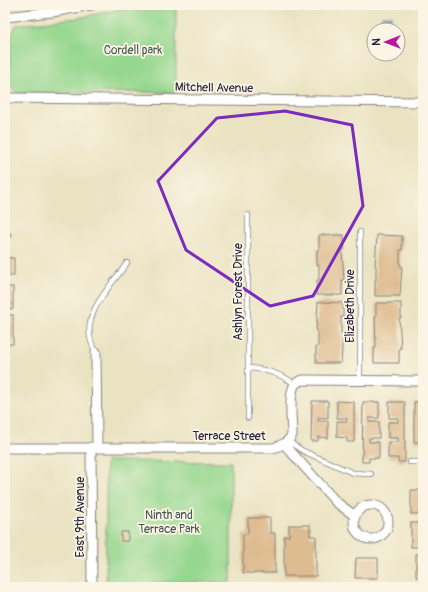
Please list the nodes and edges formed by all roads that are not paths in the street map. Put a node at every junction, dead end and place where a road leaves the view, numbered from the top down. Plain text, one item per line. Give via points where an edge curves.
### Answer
1 (91, 5) edge
2 (5, 17) edge
3 (5, 98) edge
4 (423, 102) edge
5 (248, 215) dead end
6 (360, 232) dead end
7 (127, 263) dead end
8 (96, 352) joint
9 (248, 368) junction
10 (360, 381) junction
11 (423, 381) edge
12 (295, 384) junction
13 (248, 418) dead end
14 (286, 443) junction
15 (94, 447) junction
16 (5, 448) edge
17 (410, 462) dead end
18 (423, 462) edge
19 (371, 474) dead end
20 (355, 516) dead end
21 (92, 587) edge

1 - 2 street
3 - 4 street, Mitchell Avenue
5 - 9 lane, Ashlyn Forest Drive
6 - 10 lane, Elizabeth Drive
7 - 8 lane via 98,302 91,316 91,344
8 - 15 street, East 9th Avenue
9 - 12 lane via 272,372
9 - 13 lane, Ashlyn Forest Drive
10 - 11 street
10 - 12 street via 303,380
12 - 14 street via 292,393 292,435
14 - 15 street, Terrace Street via 273,448
14 - 19 lane via 353,473
14 - 20 street via 336,502
15 - 16 street, Terrace Street
15 - 21 street, East 9th Avenue
17 - 18 lane

